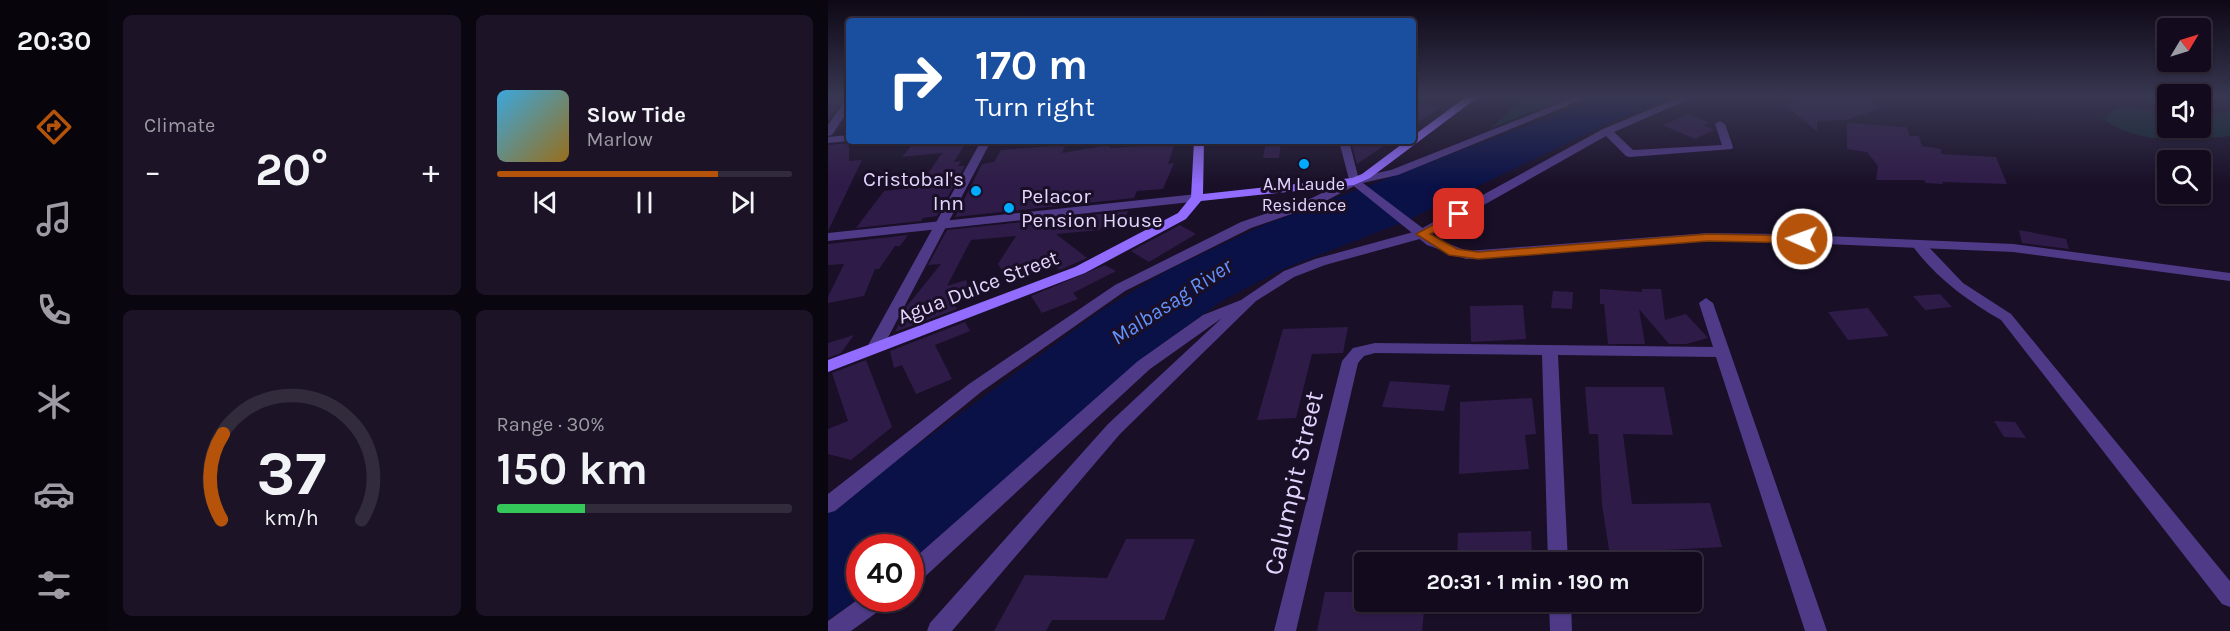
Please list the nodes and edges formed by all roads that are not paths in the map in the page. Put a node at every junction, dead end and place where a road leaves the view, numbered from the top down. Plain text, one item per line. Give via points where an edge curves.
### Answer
1 (1434, 126) edge
2 (1510, 126) edge
3 (1618, 126) edge
4 (1721, 126) edge
5 (1607, 131) junction
6 (846, 138) edge
7 (828, 140) edge
8 (1416, 140) edge
9 (984, 144) edge
10 (1199, 144) edge
11 (1345, 144) edge
12 (1411, 144) edge
13 (1358, 184) junction
14 (1197, 198) junction
15 (941, 224) junction
16 (1417, 231) junction
17 (828, 237) edge
18 (1918, 244) junction
19 (2230, 277) edge
20 (1251, 298) junction
21 (1706, 303) dead end
22 (1550, 349) junction
23 (874, 350) junction
24 (1721, 352) junction
25 (828, 366) edge
26 (828, 504) edge
27 (1558, 552) edge
28 (924, 563) edge
29 (2230, 597) edge
30 (859, 612) edge
31 (1560, 612) edge
32 (832, 631) edge
33 (938, 631) edge
34 (1285, 631) edge
35 (1561, 631) edge
36 (1816, 631) edge

1 - 8 main road
2 - 13 street
3 - 5 street
4 - 5 street via 1728,147 1725,148 1630,154
5 - 16 street
6 - 7 street
9 - 15 street
10 - 14 main road
11 - 13 street
12 - 13 main road
13 - 14 main road
13 - 16 street
13 - 26 street via 1246,225 1120,288 975,388
14 - 15 street
14 - 23 main road, Agua Dulce Street via 1182,216 1080,270
15 - 17 street
15 - 23 street
16 - 18 street via 1454,252 1478,255 1708,237
16 - 20 street via 1289,274
18 - 19 street via 2013,248
18 - 29 street via 1947,279 2006,317
20 - 28 street via 1208,318 1144,365
20 - 33 street via 1114,429
21 - 24 street
22 - 24 street
22 - 27 street
22 - 34 street, Calumpit Street via 1375,348 1359,352 1350,361
23 - 25 main road, Agua Dulce Street
24 - 36 street
30 - 32 street
31 - 35 street

